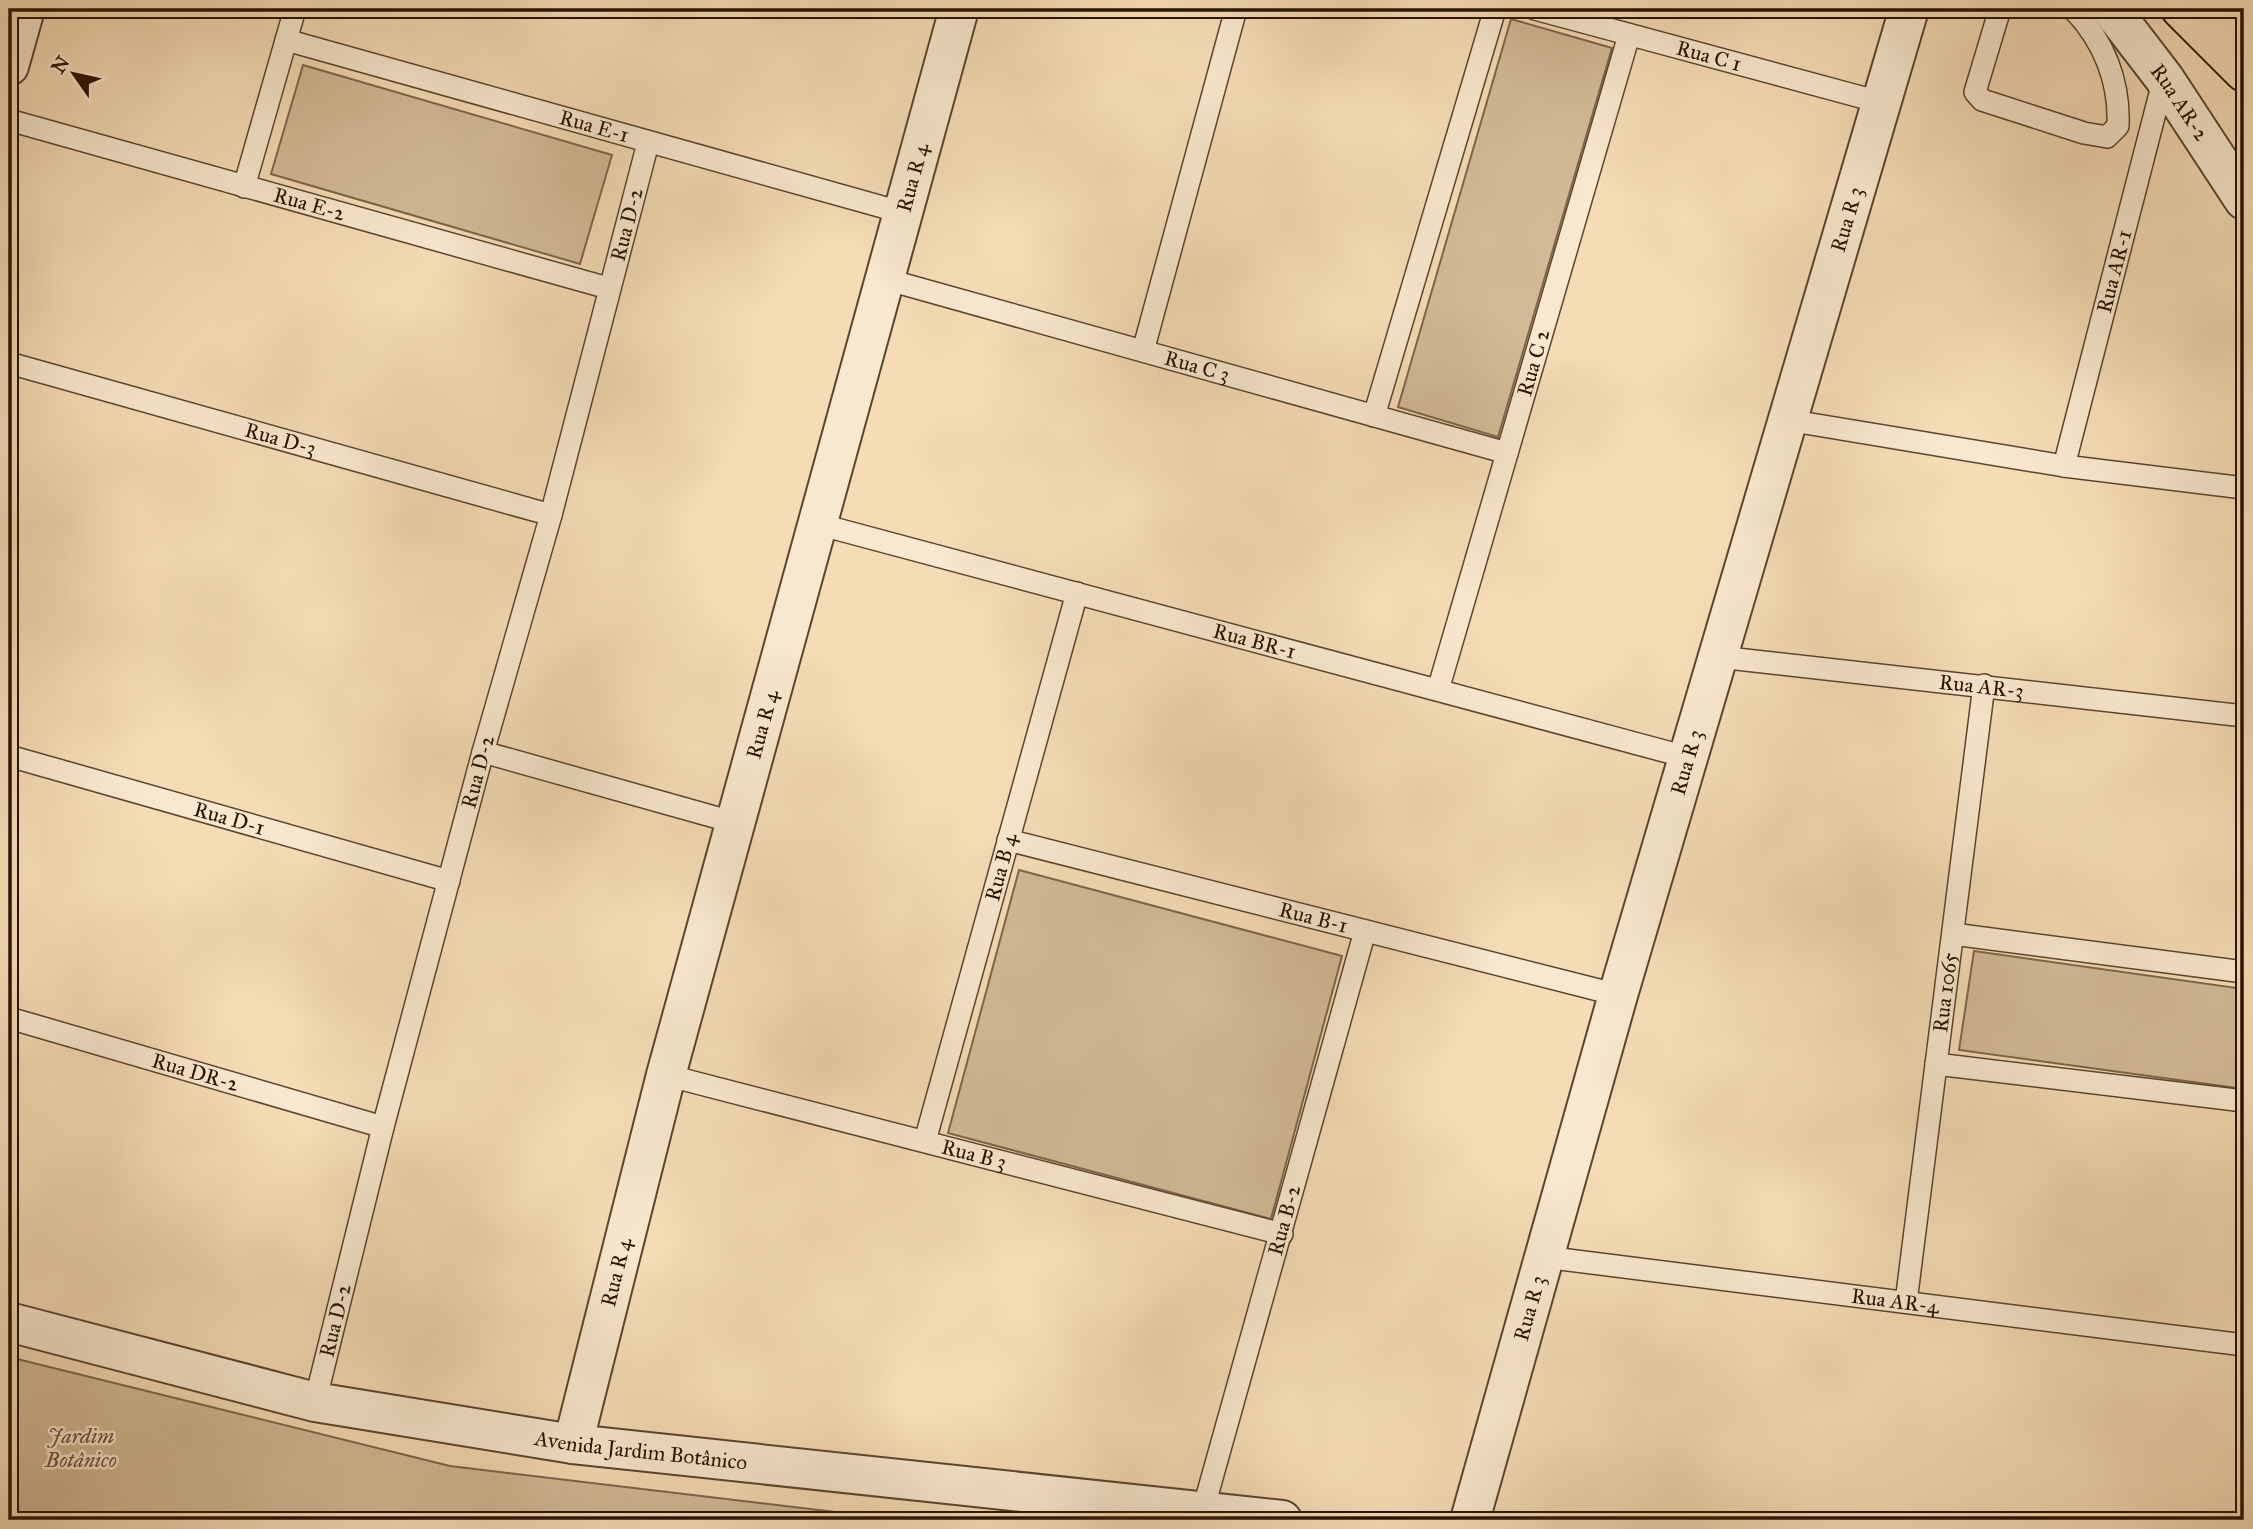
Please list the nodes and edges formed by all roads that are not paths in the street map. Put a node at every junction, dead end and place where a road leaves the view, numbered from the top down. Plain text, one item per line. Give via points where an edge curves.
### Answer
1 (25, 9) edge
2 (295, 9) edge
3 (958, 9) edge
4 (1236, 9) edge
5 (1495, 9) edge
6 (1535, 9) edge
7 (1909, 9) edge
8 (2000, 9) edge
9 (2073, 9) edge
10 (2111, 9) edge
11 (2181, 9) edge
12 (2231, 9) edge
13 (2244, 29) edge
14 (1629, 35) junction
15 (286, 40) junction
16 (9, 66) edge
17 (2244, 72) edge
18 (2164, 78) junction
19 (1883, 103) junction
20 (9, 120) edge
21 (648, 143) junction
22 (244, 187) junction
23 (2244, 200) edge
24 (904, 213) junction
25 (885, 279) junction
26 (608, 288) junction
27 (1143, 351) junction
28 (9, 363) edge
29 (1374, 416) junction
30 (1787, 419) junction
31 (1507, 453) junction
32 (2064, 466) junction
33 (2244, 488) edge
34 (551, 515) junction
35 (818, 524) junction
36 (1077, 593) junction
37 (1719, 657) junction
38 (1984, 685) junction
39 (1438, 690) junction
40 (2244, 716) edge
41 (483, 751) junction
42 (9, 755) edge
43 (1690, 758) junction
44 (736, 823) junction
45 (1008, 840) junction
46 (449, 881) junction
47 (1365, 931) junction
48 (1953, 934) junction
49 (2244, 972) edge
50 (1618, 995) junction
51 (9, 1017) edge
52 (1936, 1064) junction
53 (666, 1075) junction
54 (2244, 1101) edge
55 (383, 1127) junction
56 (925, 1141) junction
57 (1282, 1234) junction
58 (1544, 1256) junction
59 (1906, 1302) junction
60 (9, 1322) edge
61 (2244, 1345) edge
62 (315, 1402) junction
63 (573, 1444) junction
64 (1203, 1510) junction
65 (1282, 1520) edge
66 (1470, 1520) edge

1 - 16 street
2 - 15 lane
3 - 24 street, Rua R 4
4 - 27 lane
5 - 29 lane
6 - 14 lane, Rua C 1
7 - 19 street, Rua R 3
8 - 9 lane via 1975,92 1982,100 2107,137 2118,126 2116,80 2093,35
10 - 18 street, Rua AR-2
11 - 17 highway
12 - 13 highway
14 - 19 lane, Rua C 1
14 - 31 lane, Rua C 2
15 - 21 lane, Rua E-1
15 - 22 lane
18 - 23 street, Rua AR-2
18 - 32 lane, Rua AR-1
19 - 30 street, Rua R 3
20 - 22 lane, Rua E-2
21 - 24 lane, Rua E-1
21 - 26 lane, Rua D-2
22 - 26 lane, Rua E-2
24 - 25 street, Rua R 4
25 - 27 lane, Rua C 3
25 - 35 street, Rua R 4
26 - 34 lane, Rua D-2
27 - 29 lane, Rua C 3
28 - 34 lane, Rua D-3
29 - 31 lane, Rua C 3
30 - 32 lane
30 - 37 street, Rua R 3
31 - 39 lane, Rua C 2
32 - 33 lane
34 - 41 lane, Rua D-2
35 - 36 lane, Rua BR-1
35 - 44 street, Rua R 4
36 - 39 lane, Rua BR-1
36 - 45 lane, Rua B 4
37 - 38 lane, Rua AR-3
37 - 43 street, Rua R 3
38 - 40 lane, Rua AR-3
38 - 48 lane, Rua 1065
39 - 43 lane, Rua BR-1
41 - 44 lane
41 - 46 lane, Rua D-2
42 - 46 lane, Rua D-1
43 - 50 street, Rua R 3
44 - 53 street, Rua R 4
45 - 47 lane, Rua B-1
45 - 56 lane, Rua B 4
46 - 55 lane, Rua D-2
47 - 50 lane, Rua B-1
47 - 57 lane, Rua B-2
48 - 49 lane
48 - 52 lane, Rua 1065
50 - 58 street, Rua R 3
51 - 55 lane, Rua DR-2
52 - 54 lane
52 - 59 lane, Rua 1065
53 - 56 lane, Rua B 3
53 - 63 street, Rua R 4
55 - 62 lane, Rua D-2
56 - 57 lane, Rua B 3
57 - 64 lane, Rua B-2
58 - 59 lane, Rua AR-4
58 - 66 street, Rua R 3
59 - 61 lane, Rua AR-4
60 - 62 street, Avenida Jardim Botânico
62 - 63 street, Avenida Jardim Botânico
63 - 64 street, Avenida Jardim Botânico
64 - 65 street, Avenida Jardim Botânico

